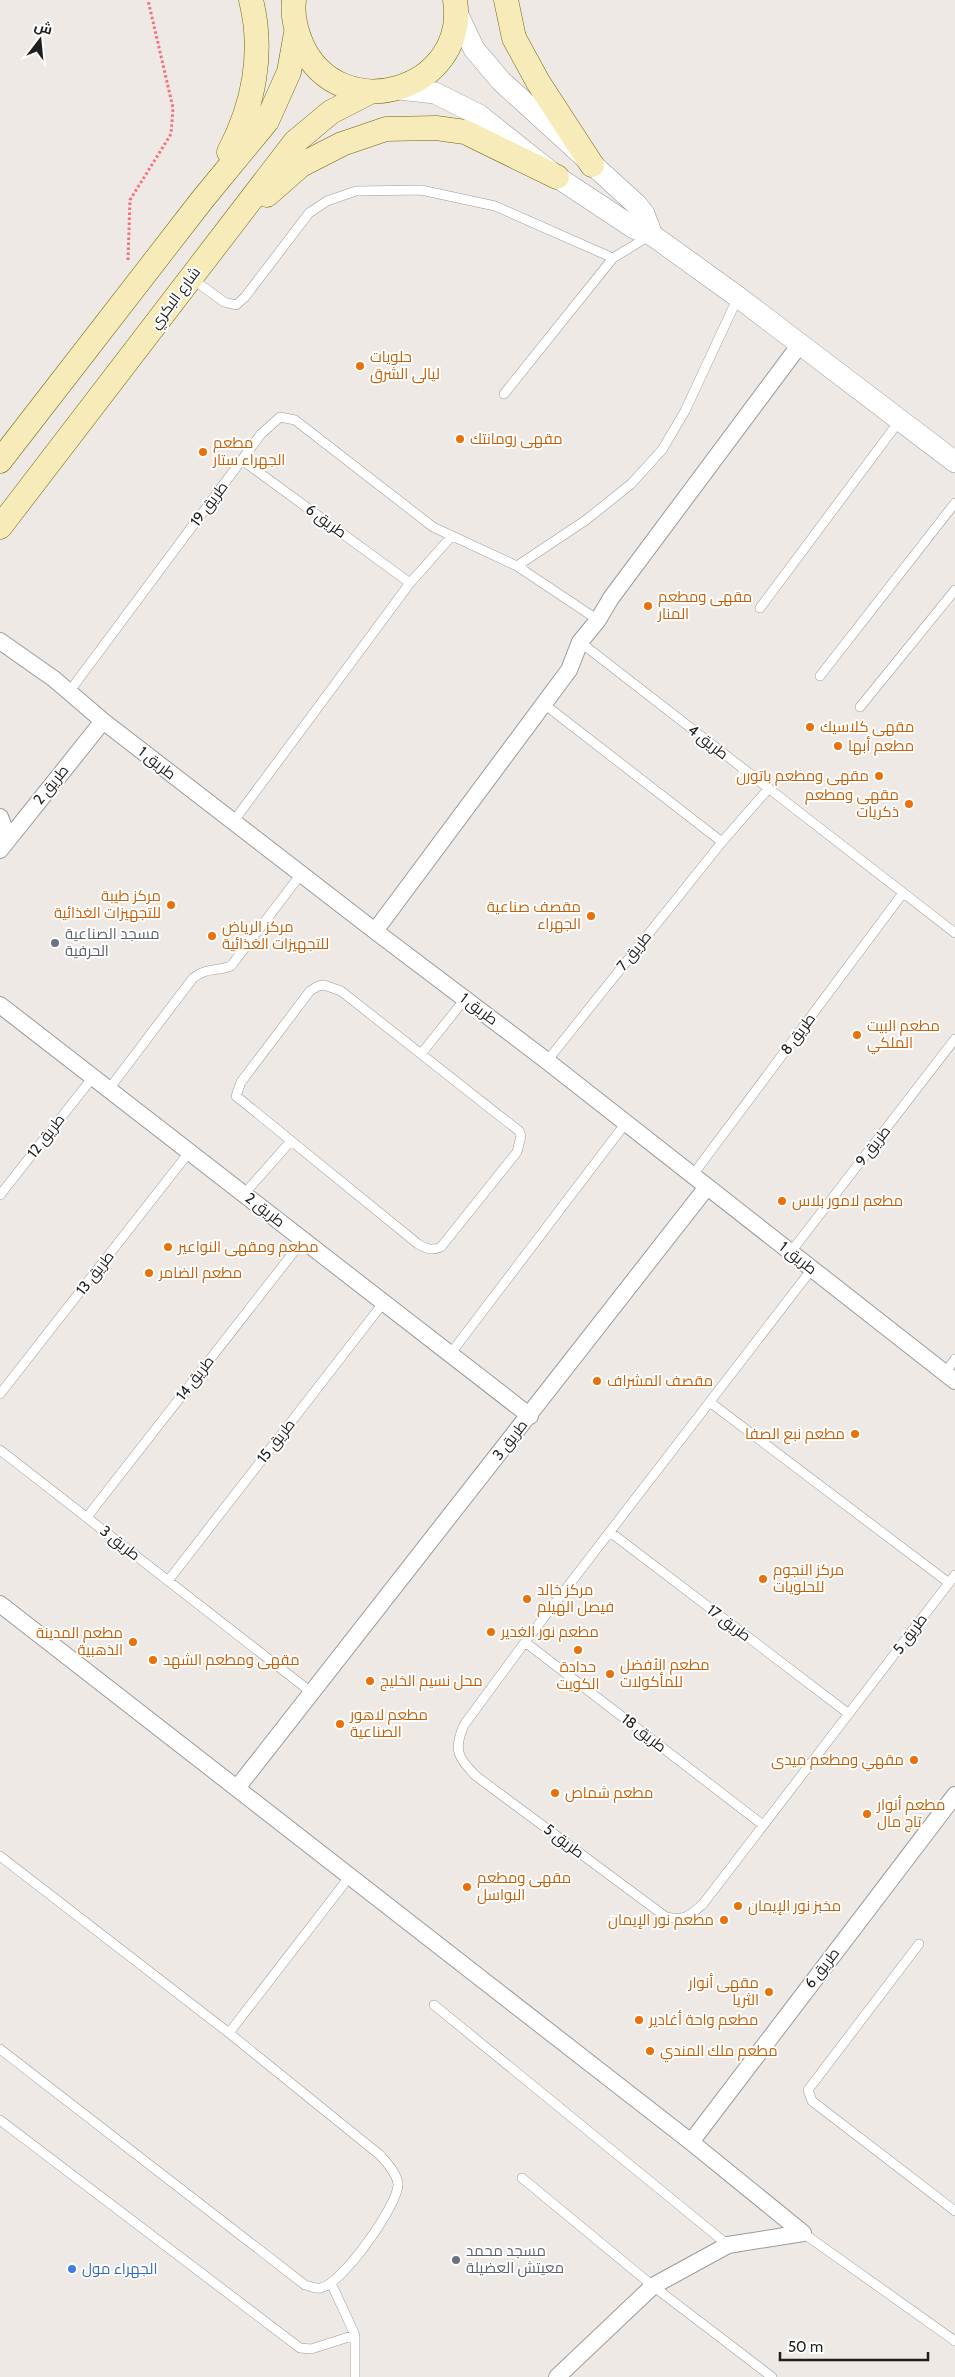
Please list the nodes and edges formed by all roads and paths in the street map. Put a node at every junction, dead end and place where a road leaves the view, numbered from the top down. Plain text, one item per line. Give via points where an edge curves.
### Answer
1 (148, 0) edge
2 (251, 0) edge
3 (506, 0) edge
4 (293, 3) edge
5 (456, 6) edge
6 (296, 33) junction
7 (399, 89) junction
8 (370, 92) junction
9 (592, 165) junction
10 (557, 177) junction
11 (202, 200) junction
12 (226, 231) junction
13 (652, 234) junction
14 (613, 258) junction
15 (190, 277) junction
16 (738, 297) junction
17 (126, 298) junction
18 (801, 343) junction
19 (504, 394) dead end
20 (900, 420) junction
21 (242, 460) junction
22 (0, 461) edge
23 (955, 462) edge
24 (955, 503) edge
25 (0, 527) edge
26 (451, 537) junction
27 (517, 566) junction
28 (410, 583) junction
29 (955, 590) edge
30 (760, 608) dead end
31 (598, 620) junction
32 (0, 641) edge
33 (580, 642) junction
34 (820, 676) dead end
35 (69, 692) junction
36 (544, 704) junction
37 (860, 707) dead end
38 (103, 721) junction
39 (769, 788) junction
40 (0, 816) edge
41 (233, 822) junction
42 (3, 842) edge
43 (722, 842) junction
44 (301, 874) junction
45 (903, 893) junction
46 (375, 931) junction
47 (955, 933) edge
48 (466, 1000) junction
49 (0, 1005) edge
50 (955, 1039) edge
51 (421, 1054) junction
52 (547, 1061) junction
53 (93, 1077) junction
54 (109, 1089) junction
55 (625, 1124) junction
56 (290, 1142) junction
57 (190, 1151) junction
58 (692, 1176) junction
59 (707, 1187) junction
60 (244, 1194) junction
61 (0, 1195) edge
62 (303, 1240) junction
63 (790, 1253) junction
64 (812, 1269) junction
65 (384, 1302) junction
66 (451, 1353) junction
67 (955, 1359) edge
68 (950, 1377) edge
69 (0, 1394) edge
70 (711, 1403) junction
71 (530, 1416) junction
72 (0, 1450) edge
73 (87, 1517) junction
74 (610, 1532) junction
75 (952, 1579) edge
76 (168, 1581) junction
77 (0, 1604) edge
78 (526, 1642) junction
79 (311, 1692) junction
80 (849, 1714) junction
81 (237, 1788) junction
82 (955, 1796) edge
83 (763, 1825) junction
84 (0, 1856) edge
85 (350, 1876) junction
86 (920, 1944) dead end
87 (434, 2005) dead end
88 (229, 2033) junction
89 (0, 2049) edge
90 (0, 2120) edge
91 (691, 2142) junction
92 (522, 2178) dead end
93 (955, 2211) edge
94 (804, 2232) junction
95 (728, 2245) junction
96 (331, 2283) junction
97 (653, 2286) junction
98 (354, 2335) junction
99 (955, 2341) edge
100 (356, 2377) edge
101 (557, 2377) edge
102 (772, 2377) edge

1 - 17 path via 173,108 171,134 130,200
2 - 11 main road via 257,21 253,90 243,127
3 - 9 main road via 514,38
4 - 6 main road
5 - 7 main road via 452,38 440,60 422,78
5 - 9 street via 474,49 501,81
6 - 8 main road via 307,55 324,74 346,86
6 - 11 main road via 289,72 267,121
7 - 8 main road
7 - 10 street via 435,93 479,115
8 - 12 main road, شارع البكري via 331,112 295,142
9 - 13 street via 644,214
10 - 12 main road via 465,132 436,128 386,129 342,144 301,165
10 - 13 street via 634,228
11 - 17 main road
12 - 15 main road, شارع البكري
13 - 14 lane
13 - 16 street
14 - 15 lane via 495,206 421,190 356,191 327,201 309,213 236,305 224,302
14 - 19 lane
15 - 25 main road, شارع البكري
16 - 18 street
16 - 27 lane via 685,411 662,450 631,484 586,520
17 - 22 main road
18 - 20 street
18 - 31 street via 610,598
20 - 23 street
20 - 30 lane
21 - 26 lane, طريق 19 via 261,434 280,417 295,420 409,510
21 - 28 lane, طريق 6
21 - 35 lane, طريق 19
24 - 34 lane
26 - 27 lane, طريق 19
26 - 28 lane
27 - 31 lane, طريق 19
28 - 41 lane
29 - 37 lane
31 - 33 street
32 - 35 street, طريق 1
33 - 36 street via 569,670
33 - 39 lane, طريق 4
35 - 38 street, طريق 1
36 - 43 lane
36 - 46 street
38 - 41 street, طريق 1
38 - 42 street, طريق 2
39 - 43 lane, طريق 7
39 - 45 lane, طريق 4
40 - 42 street
41 - 44 street, طريق 1
43 - 52 lane, طريق 7
44 - 46 street, طريق 1
44 - 54 lane via 231,966 202,971 193,978
45 - 47 lane, طريق 4
45 - 58 lane, طريق 8
46 - 48 street, طريق 1
48 - 51 lane
48 - 52 street, طريق 1
49 - 53 street, طريق 2
50 - 63 lane, طريق 9
51 - 56 lane via 341,991 318,986 310,991 236,1091 240,1101
51 - 56 lane via 521,1136 518,1152 441,1247 426,1249 418,1244
52 - 55 street, طريق 1
53 - 54 street, طريق 2
53 - 61 lane, طريق 12
54 - 57 street, طريق 2
55 - 58 street, طريق 1
55 - 66 lane
56 - 60 lane
57 - 60 street, طريق 2
57 - 69 lane, طريق 13
58 - 59 street, طريق 1
59 - 63 street, طريق 1
59 - 71 street, طريق 3
60 - 62 street, طريق 2
62 - 65 street, طريق 2
62 - 73 lane, طريق 14
63 - 64 street, طريق 1
64 - 68 street, طريق 1
64 - 70 lane, طريق 5
65 - 66 street, طريق 2
65 - 76 lane, طريق 15
66 - 71 street, طريق 2
67 - 68 lane
70 - 74 lane, طريق 5
70 - 75 lane, طريق 5
71 - 79 street, طريق 3
72 - 73 lane, طريق 3
73 - 76 lane, طريق 3
74 - 78 lane, طريق 5
74 - 80 lane, طريق 17
75 - 80 lane, طريق 5
76 - 79 lane, طريق 3
77 - 81 street
78 - 83 lane, طريق 18
78 - 83 lane, طريق 5 via 464,1724 458,1737 462,1761 476,1776 666,1917 678,1919 688,1916 703,1904
79 - 81 street, طريق 3
80 - 83 lane, طريق 5
81 - 85 street
82 - 91 street, طريق 6
84 - 88 lane
85 - 88 lane
85 - 91 street
86 - 93 lane via 808,2090 812,2101
87 - 95 lane
88 - 96 lane via 380,2154 398,2183 390,2208 346,2270
89 - 96 lane via 305,2285 320,2288
90 - 98 lane via 300,2348 311,2350
91 - 94 street
92 - 97 lane
94 - 95 street
94 - 99 lane
95 - 97 street
96 - 98 lane
97 - 101 street
97 - 102 lane
98 - 100 lane

